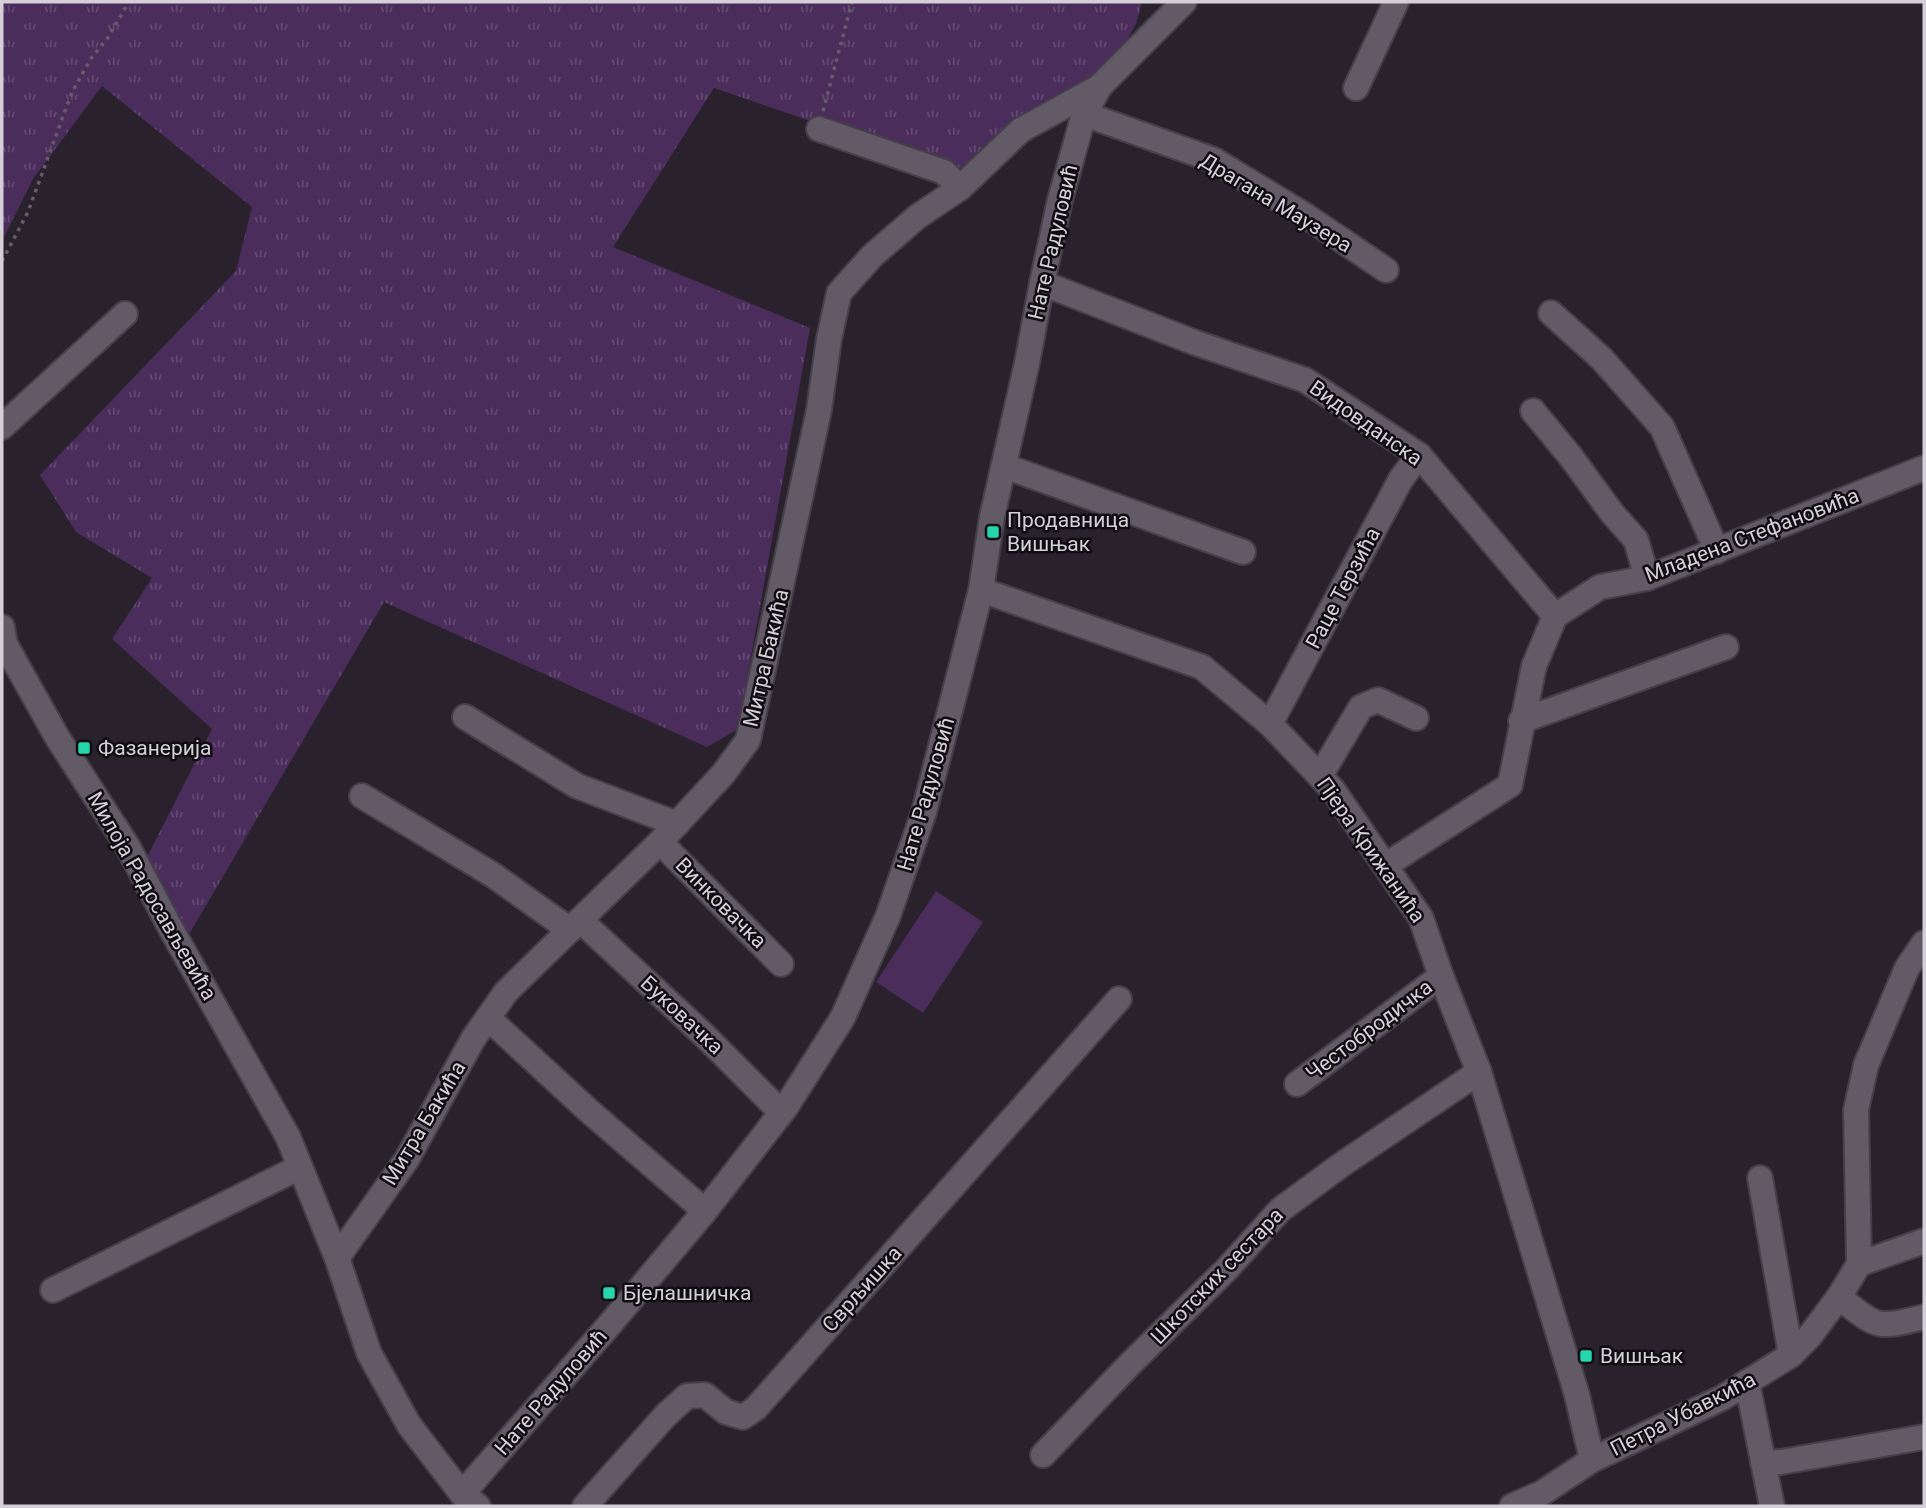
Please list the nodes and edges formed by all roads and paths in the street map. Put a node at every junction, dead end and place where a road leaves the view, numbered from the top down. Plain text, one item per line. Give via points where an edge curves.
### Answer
1 (128, 2) edge
2 (852, 2) edge
3 (1184, 2) edge
4 (1396, 2) edge
5 (1100, 86) junction
6 (1356, 88) dead end
7 (1084, 114) junction
8 (819, 129) joint
9 (960, 188) junction
10 (2, 261) edge
11 (1386, 270) dead end
12 (1042, 283) junction
13 (1551, 313) dead end
14 (124, 314) dead end
15 (1533, 411) dead end
16 (2, 427) edge
17 (1419, 455) junction
18 (1004, 466) junction
19 (1924, 468) edge
20 (1717, 551) junction
21 (1243, 552) dead end
22 (1647, 578) junction
23 (981, 590) junction
24 (1555, 616) junction
25 (2, 627) edge
26 (1726, 647) dead end
27 (465, 717) dead end
28 (1416, 718) dead end
29 (1521, 721) junction
30 (1270, 724) junction
31 (1320, 776) junction
32 (362, 796) dead end
33 (668, 833) junction
34 (1385, 865) junction
35 (575, 925) junction
36 (1924, 943) edge
37 (781, 964) dead end
38 (1441, 976) junction
39 (1119, 999) dead end
40 (488, 1018) junction
41 (1479, 1072) junction
42 (1297, 1084) dead end
43 (782, 1112) junction
44 (300, 1167) junction
45 (1760, 1178) dead end
46 (705, 1211) junction
47 (1924, 1241) edge
48 (337, 1258) junction
49 (1859, 1264) junction
50 (53, 1290) dead end
51 (1839, 1297) junction
52 (1924, 1317) edge
53 (1791, 1355) junction
54 (1747, 1382) junction
55 (1924, 1437) edge
56 (1043, 1455) dead end
57 (1592, 1460) junction
58 (1763, 1463) junction
59 (467, 1502) edge
60 (585, 1506) edge
61 (1512, 1506) edge
62 (1772, 1506) edge

1 - 10 path via 72,92 28,212
2 - 8 path
3 - 5 street, Нате Радуловић
4 - 6 street
5 - 7 street, Нате Радуловић
5 - 9 street, Митра Бакића via 1021,130
7 - 11 street, Драгана Маузера via 1214,160
7 - 12 street, Нате Радуловић
8 - 9 street via 944,172
9 - 33 street, Митра Бакића via 908,225 839,293 819,410 748,740
12 - 17 street, Видовданска via 1305,380
12 - 18 street, Нате Радуловић
13 - 20 street via 1602,359 1662,427
14 - 16 street
15 - 22 street via 1636,540
17 - 24 street, Видовданска
17 - 30 street, Раце Терзића via 1401,479
18 - 21 street
18 - 23 street, Нате Радуловић
19 - 20 street, Младена Стефановића
20 - 22 street, Младена Стефановића
22 - 24 street, Младена Стефановића via 1600,587
23 - 30 street, Пјера Крижанића via 1202,667
23 - 43 street, Нате Радуловић via 924,812 888,916 843,1017
24 - 29 street via 1534,666
25 - 44 street, Милоја Радосављевића via 5,644 57,737 128,847 288,1137
26 - 29 street
27 - 33 street via 577,786
28 - 31 street via 1378,700 1361,707
29 - 34 street via 1510,785
30 - 31 street, Пјера Крижанића
31 - 34 street, Пјера Крижанића
32 - 35 street, Буковачка
33 - 35 street, Митра Бакића
33 - 37 street, Винковачка
34 - 38 street, Пјера Крижанића via 1422,918
35 - 40 street, Митра Бакића via 506,992
35 - 43 street, Буковачка via 704,1035
36 - 49 street via 1907,968 1866,1065 1858,1098
38 - 41 street, Пјера Крижанића
38 - 42 street, Честобродичка
39 - 60 street, Сврљишка via 756,1408 743,1416 726,1412 705,1395 687,1396
40 - 46 street
40 - 48 street, Митра Бакића via 407,1159
41 - 56 street, Шкотских сестара via 1280,1210
41 - 57 street, Пјера Крижанића via 1577,1395
43 - 46 street, Нате Радуловић
44 - 48 street, Милоја Радосављевића
44 - 50 street
45 - 53 street
46 - 59 street, Нате Радуловић
47 - 49 street
48 - 59 street, Милоја Радосављевића via 369,1353 409,1425
49 - 51 street, Петра Убавкића
51 - 52 street via 1878,1325
51 - 53 street, Петра Убавкића
53 - 54 street, Петра Убавкића
54 - 57 street, Петра Убавкића
54 - 58 street
55 - 58 street
57 - 61 street, Петра Убавкића via 1542,1493
58 - 62 street

